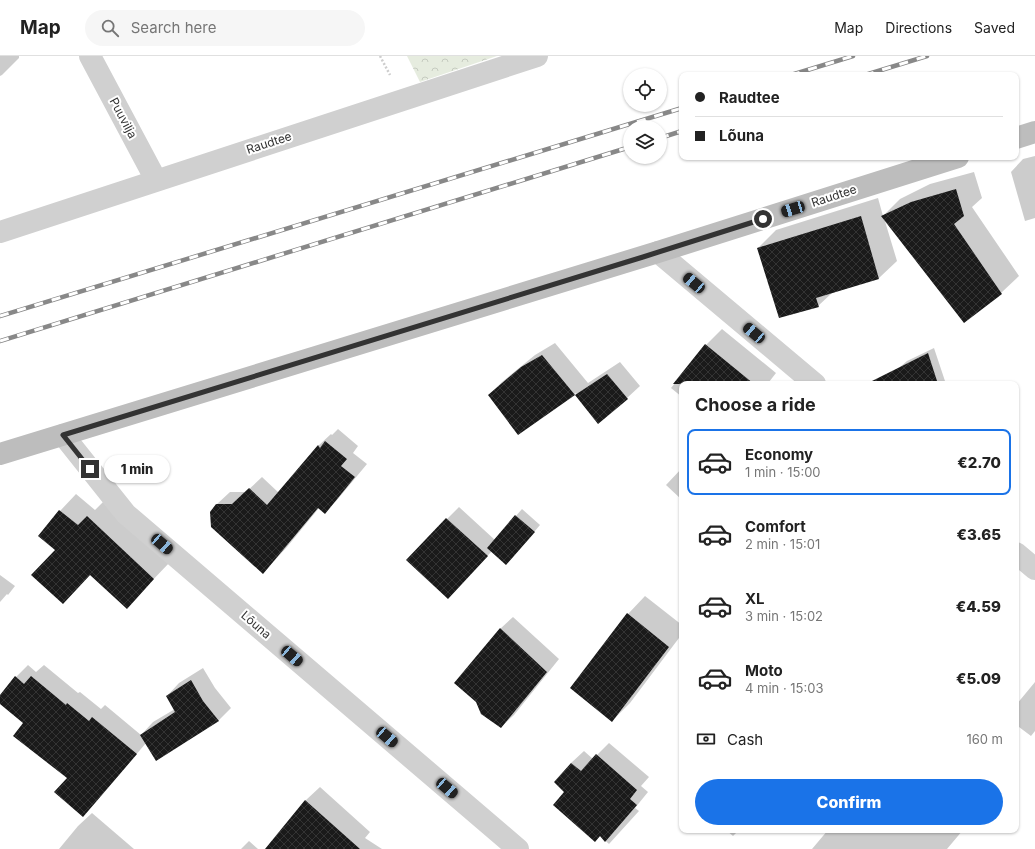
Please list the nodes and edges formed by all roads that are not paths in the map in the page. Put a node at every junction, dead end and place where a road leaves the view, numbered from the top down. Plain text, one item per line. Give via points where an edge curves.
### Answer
1 (90, 56) edge
2 (537, 56) edge
3 (1035, 132) edge
4 (1019, 137) edge
5 (949, 160) edge
6 (156, 180) junction
7 (0, 232) edge
8 (658, 252) junction
9 (811, 381) edge
10 (63, 435) junction
11 (0, 454) edge
12 (1019, 556) edge
13 (1035, 569) edge
14 (518, 849) edge

1 - 6 street, Puuvilja
2 - 6 street, Raudtee
3 - 4 street
5 - 8 street, Raudtee
6 - 7 street, Raudtee
8 - 9 street
8 - 10 street, Raudtee
10 - 11 street, Raudtee
10 - 14 street, Lõuna via 126,514
12 - 13 street

